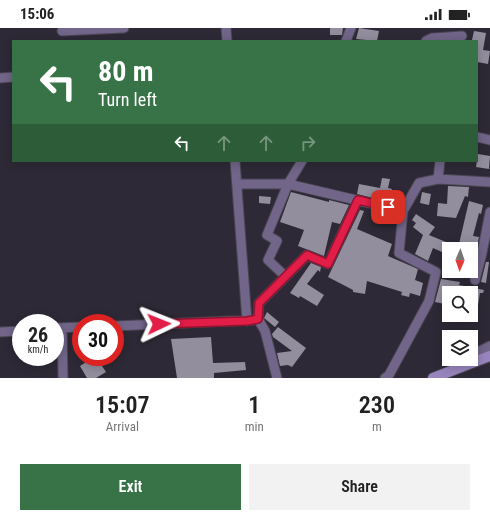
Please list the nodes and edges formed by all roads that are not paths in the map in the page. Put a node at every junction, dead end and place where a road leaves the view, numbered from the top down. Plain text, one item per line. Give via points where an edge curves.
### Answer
1 (124, 28) edge
2 (226, 28) edge
3 (350, 28) edge
4 (62, 30) edge
5 (463, 35) edge
6 (227, 40) edge
7 (346, 40) edge
8 (428, 40) edge
9 (12, 77) edge
10 (0, 78) edge
11 (478, 137) edge
12 (490, 140) edge
13 (236, 162) edge
14 (301, 162) edge
15 (440, 162) edge
16 (438, 179) junction
17 (490, 182) edge
18 (237, 184) junction
19 (288, 184) junction
20 (358, 200) junction
21 (403, 211) junction
22 (490, 212) edge
23 (486, 256) edge
24 (285, 276) junction
25 (475, 280) dead end
26 (258, 319) junction
27 (247, 321) junction
28 (124, 326) edge
29 (12, 331) edge
30 (0, 332) edge
31 (490, 346) edge
32 (478, 352) edge
33 (490, 356) edge
34 (478, 360) edge
35 (62, 366) edge
36 (463, 366) edge
37 (63, 378) edge
38 (277, 378) edge
39 (385, 378) edge
40 (433, 378) edge

1 - 4 street
2 - 6 street
3 - 7 street
5 - 8 street
9 - 10 street
11 - 12 street
13 - 18 street
14 - 19 street
15 - 16 street
16 - 17 street
16 - 21 street via 419,183
18 - 19 street
18 - 27 street
19 - 20 street
19 - 24 street via 267,235 277,241 268,260
20 - 21 street
20 - 24 street via 328,264 307,255
21 - 39 street via 399,253 436,272 429,301 407,344
22 - 23 street
23 - 25 street
24 - 26 street via 259,303
26 - 27 street
26 - 38 street via 265,331
27 - 28 street
29 - 30 street
31 - 32 street
33 - 34 main road
35 - 37 street
36 - 40 main road

